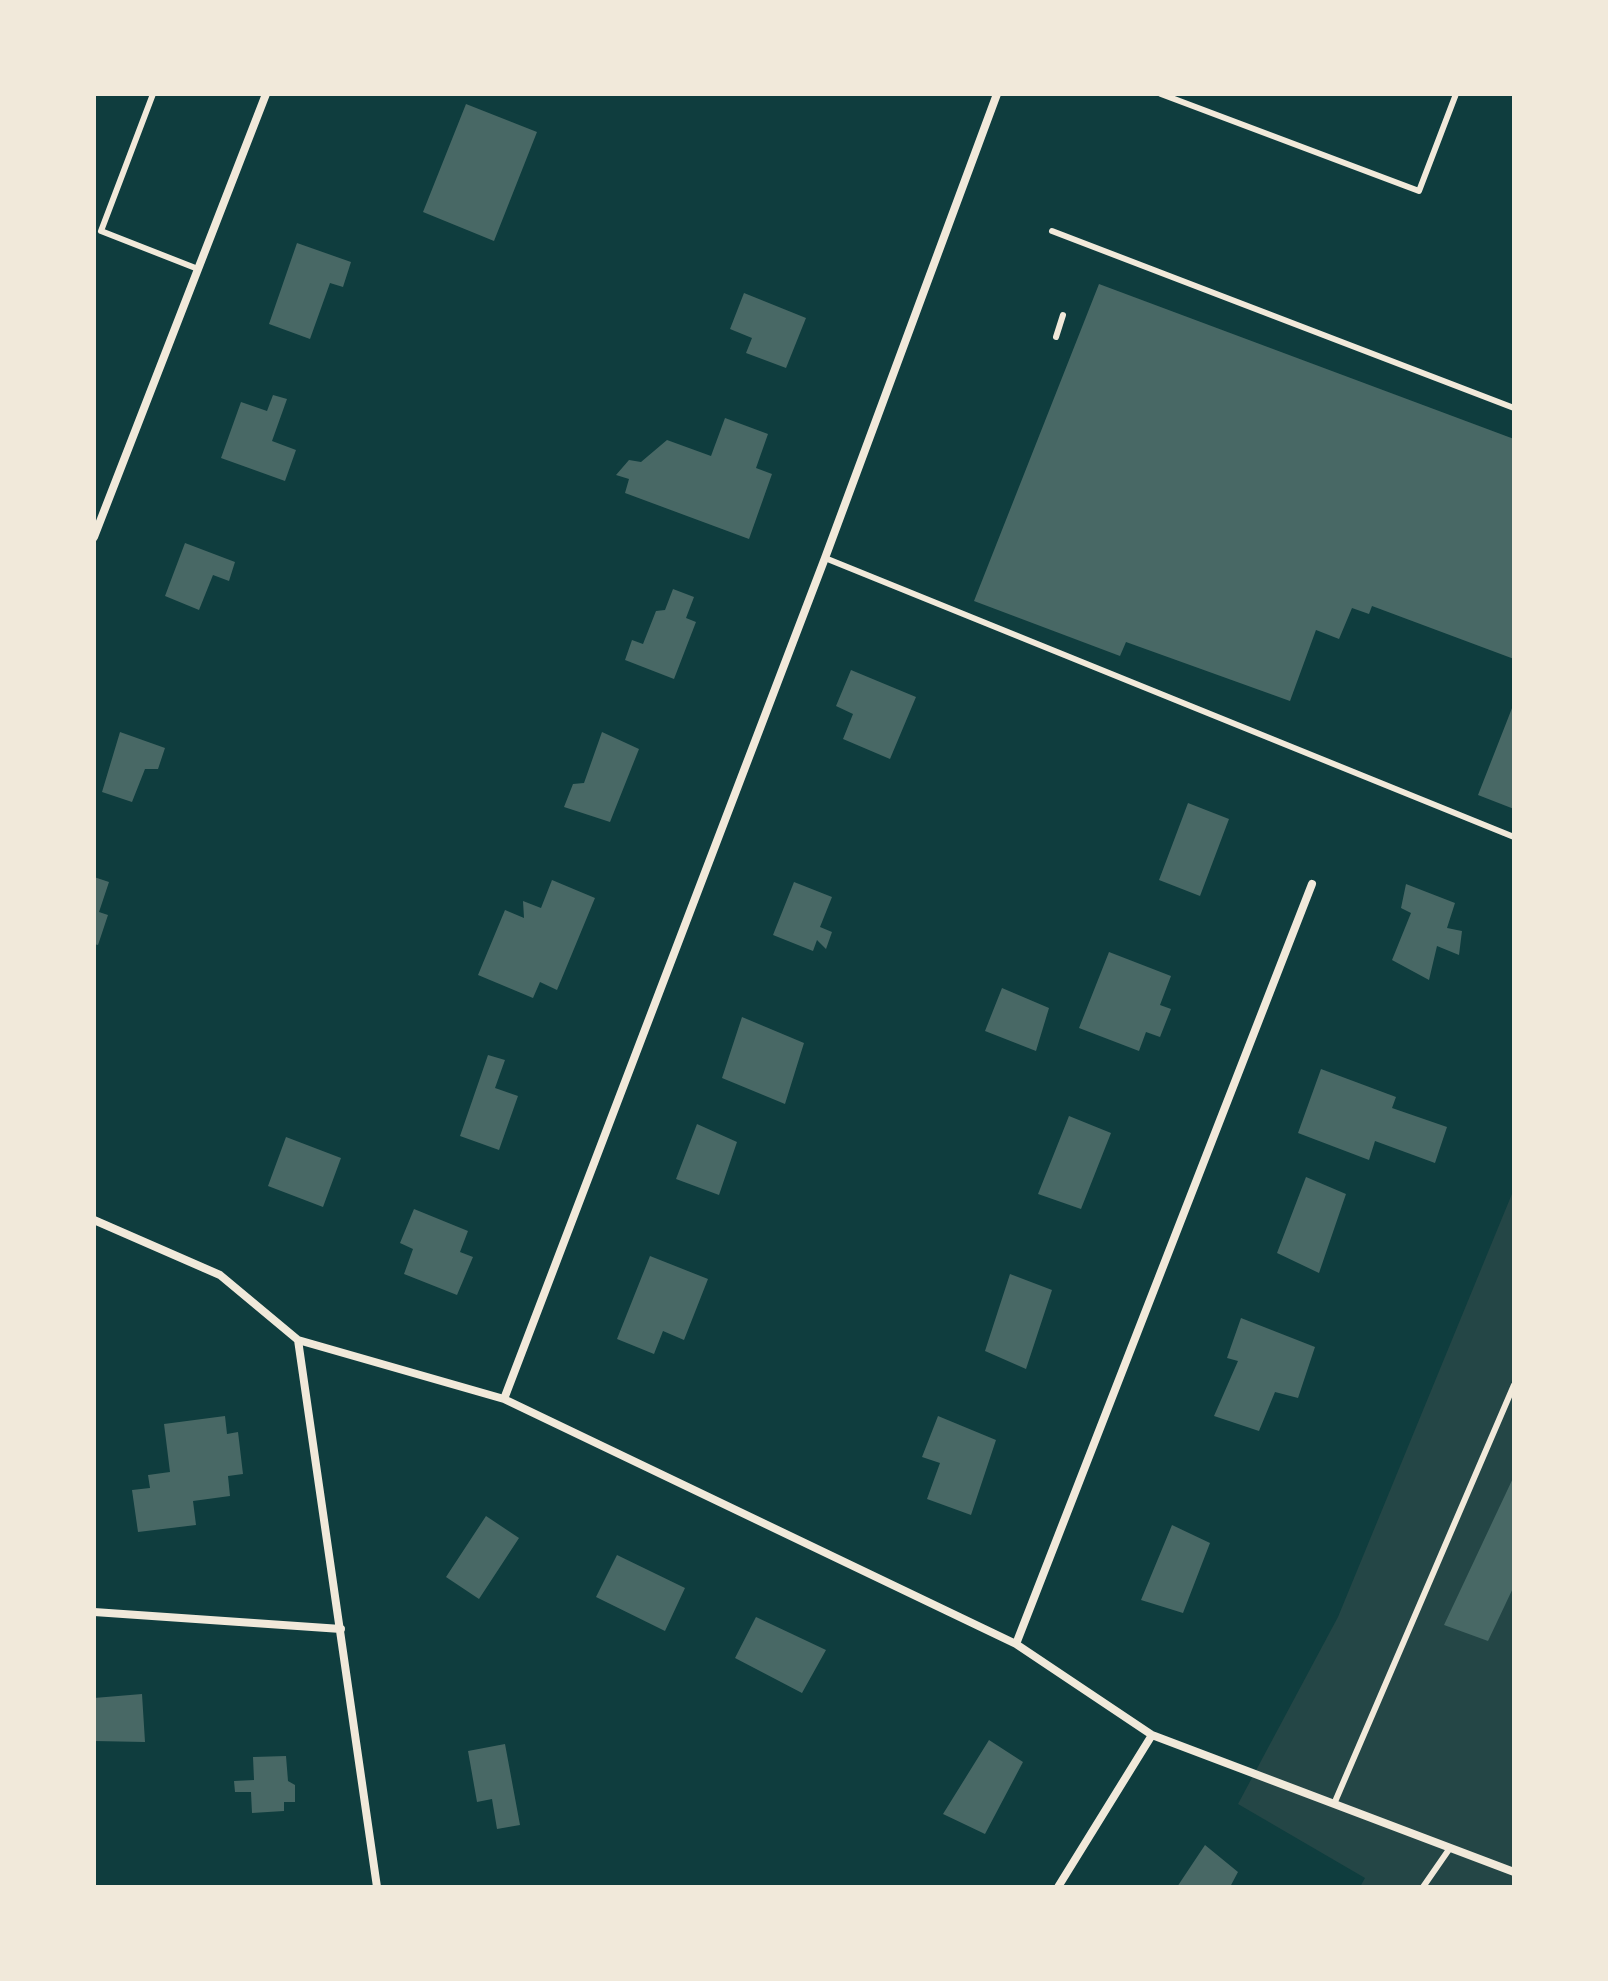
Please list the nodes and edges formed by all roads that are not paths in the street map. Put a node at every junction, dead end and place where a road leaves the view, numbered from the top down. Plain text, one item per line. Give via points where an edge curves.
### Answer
1 (153, 94) edge
2 (266, 94) edge
3 (997, 94) edge
4 (1161, 94) edge
5 (1456, 94) edge
6 (97, 230) edge
7 (1052, 231) dead end
8 (198, 269) junction
9 (1063, 315) dead end
10 (1056, 337) dead end
11 (1514, 408) edge
12 (94, 537) edge
13 (825, 558) junction
14 (1514, 837) edge
15 (1312, 884) dead end
16 (94, 1220) edge
17 (298, 1340) junction
18 (1514, 1385) edge
19 (504, 1399) junction
20 (94, 1612) edge
21 (341, 1629) junction
22 (1016, 1644) junction
23 (1152, 1735) junction
24 (1334, 1804) junction
25 (1450, 1848) junction
26 (1514, 1872) edge
27 (377, 1887) edge
28 (1058, 1887) edge
29 (1423, 1887) edge

1 - 6 lane
2 - 8 street
3 - 13 street
4 - 5 lane via 1419,191
6 - 8 lane
7 - 11 lane
8 - 12 street
9 - 10 lane
13 - 14 lane
13 - 19 street
15 - 22 street
16 - 17 street via 220,1275
17 - 19 street
17 - 21 street
18 - 24 lane
19 - 22 street
20 - 21 street
21 - 27 street
22 - 23 street
23 - 24 street
23 - 28 street
24 - 25 street
25 - 26 street
25 - 29 lane

